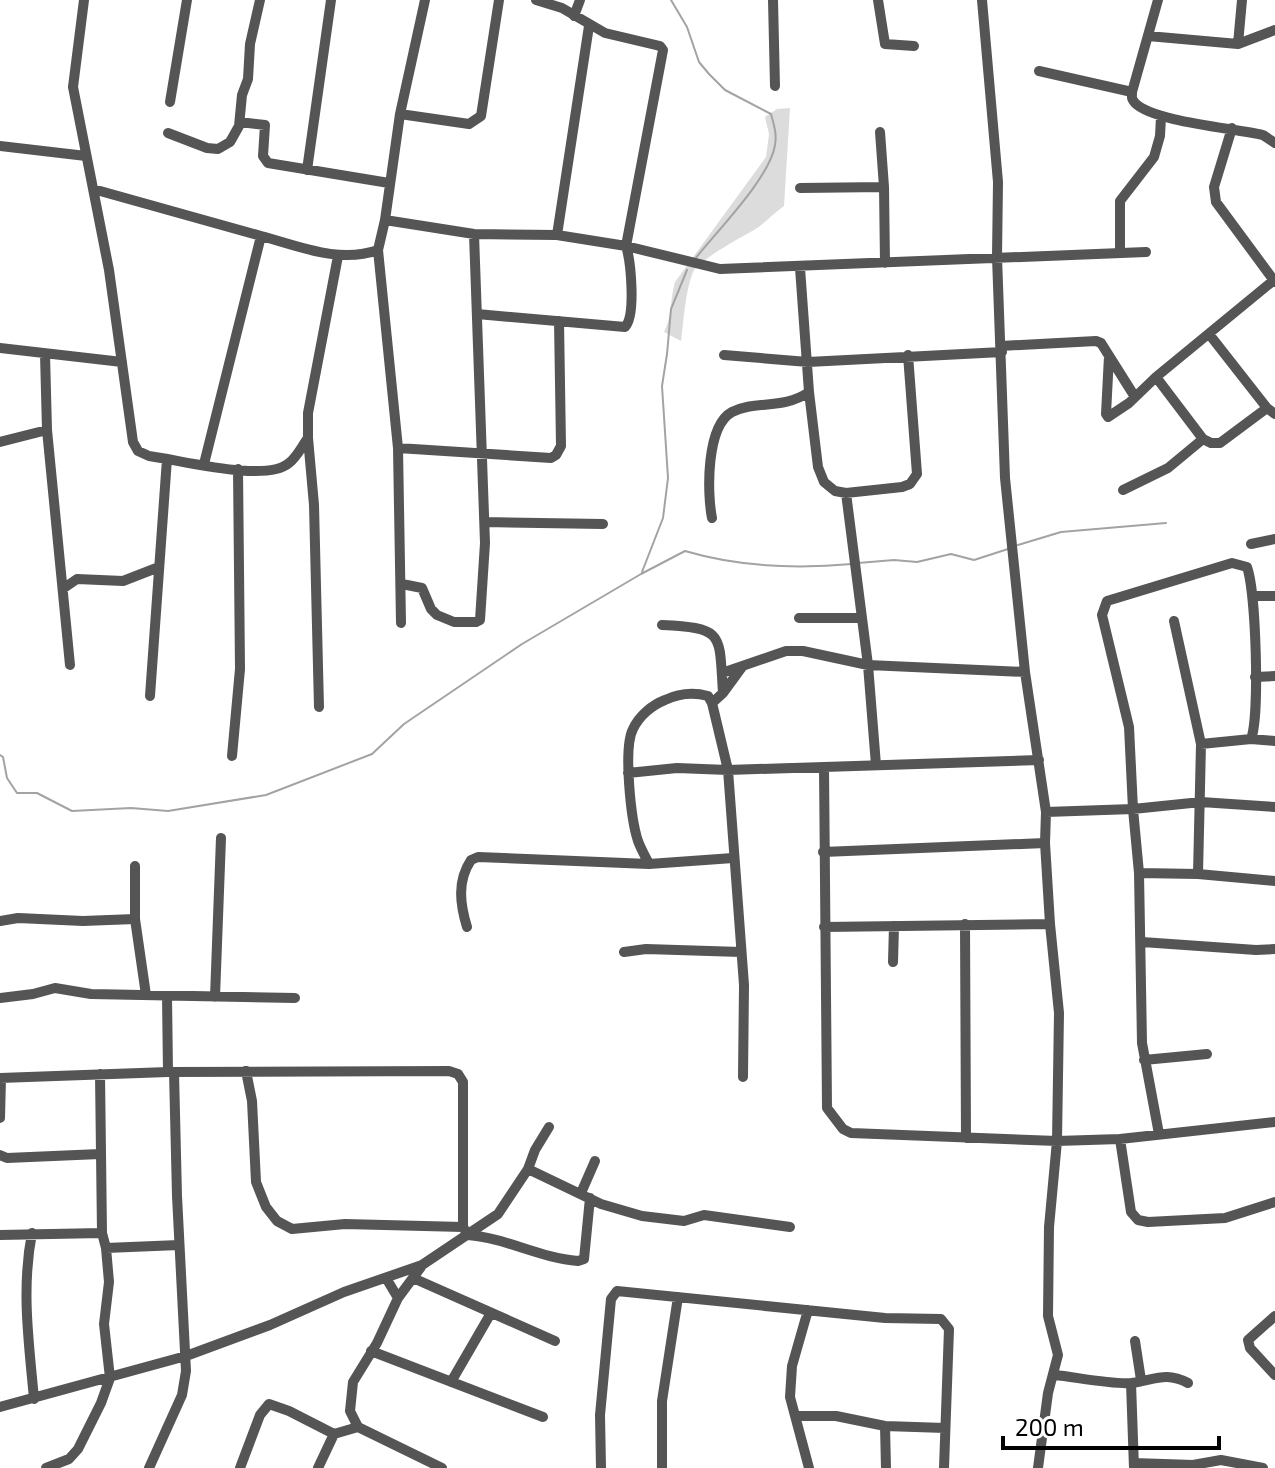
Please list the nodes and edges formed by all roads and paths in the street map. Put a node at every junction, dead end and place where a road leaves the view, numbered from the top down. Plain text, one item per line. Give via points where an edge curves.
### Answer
1 (84, 0) edge
2 (187, 0) edge
3 (260, 0) edge
4 (331, 0) edge
5 (425, 0) edge
6 (499, 0) edge
7 (536, 0) edge
8 (580, 0) edge
9 (773, 0) edge
10 (878, 0) edge
11 (982, 0) edge
12 (1158, 0) edge
13 (1242, 0) edge
14 (574, 16) junction
15 (589, 26) junction
16 (1275, 30) edge
17 (1148, 36) junction
18 (1238, 44) junction
19 (914, 46) dead end
20 (1039, 71) dead end
21 (775, 86) dead end
22 (1132, 92) junction
23 (170, 102) dead end
24 (400, 114) junction
25 (1161, 117) junction
26 (240, 122) junction
27 (1232, 128) junction
28 (880, 132) dead end
29 (168, 133) dead end
30 (1275, 143) edge
31 (0, 146) edge
32 (86, 156) junction
33 (307, 170) junction
34 (389, 183) junction
35 (884, 187) junction
36 (800, 188) dead end
37 (93, 189) junction
38 (385, 220) junction
39 (474, 234) junction
40 (557, 235) junction
41 (261, 236) junction
42 (626, 246) junction
43 (378, 250) junction
44 (1120, 252) junction
45 (1146, 252) dead end
46 (338, 256) junction
47 (997, 257) junction
48 (885, 263) junction
49 (800, 268) junction
50 (1274, 281) edge
51 (477, 314) junction
52 (559, 321) junction
53 (1209, 334) junction
54 (0, 348) edge
55 (1002, 349) junction
56 (45, 354) junction
57 (724, 355) dead end
58 (908, 355) junction
59 (1109, 356) junction
60 (122, 362) junction
61 (808, 362) junction
62 (1156, 377) junction
63 (809, 392) junction
64 (1135, 397) junction
65 (1271, 411) edge
66 (47, 430) junction
67 (308, 438) junction
68 (1203, 439) junction
69 (0, 442) edge
70 (398, 448) junction
71 (482, 455) junction
72 (167, 459) junction
73 (204, 464) junction
74 (238, 469) junction
75 (1123, 490) dead end
76 (846, 493) junction
77 (712, 518) dead end
78 (485, 522) junction
79 (603, 524) dead end
80 (1275, 539) edge
81 (1251, 544) dead end
82 (159, 567) junction
83 (402, 584) junction
84 (64, 588) junction
85 (1254, 596) junction
86 (1275, 596) edge
87 (799, 618) dead end
88 (861, 618) junction
89 (1174, 621) dead end
90 (401, 623) dead end
91 (662, 625) dead end
92 (70, 665) dead end
93 (868, 665) junction
94 (742, 667) junction
95 (1025, 672) junction
96 (722, 673) junction
97 (1275, 676) edge
98 (1255, 677) junction
99 (723, 693) junction
100 (150, 696) dead end
101 (712, 703) junction
102 (319, 707) dead end
103 (1251, 739) junction
104 (1275, 741) edge
105 (1201, 744) junction
106 (232, 756) dead end
107 (1039, 760) junction
108 (876, 765) junction
109 (824, 767) junction
110 (728, 770) junction
111 (628, 773) junction
112 (1201, 802) junction
113 (1275, 807) edge
114 (1133, 809) junction
115 (1046, 812) junction
116 (221, 838) dead end
117 (1045, 843) junction
118 (823, 852) junction
119 (733, 858) junction
120 (649, 864) junction
121 (135, 866) dead end
122 (1139, 873) junction
123 (1198, 874) junction
124 (1275, 881) edge
125 (135, 919) junction
126 (0, 921) edge
127 (965, 924) junction
128 (1050, 924) junction
129 (894, 926) junction
130 (467, 927) dead end
131 (824, 927) junction
132 (1142, 942) junction
133 (1275, 949) edge
134 (624, 952) dead end
135 (741, 952) junction
136 (893, 962) dead end
137 (146, 995) junction
138 (167, 996) junction
139 (215, 997) junction
140 (0, 998) edge
141 (295, 998) dead end
142 (1207, 1054) dead end
143 (1144, 1060) junction
144 (246, 1071) junction
145 (171, 1072) junction
146 (100, 1074) junction
147 (743, 1077) dead end
148 (1, 1078) edge
149 (0, 1118) edge
150 (1275, 1122) edge
151 (549, 1127) dead end
152 (1159, 1134) junction
153 (966, 1138) junction
154 (1120, 1139) junction
155 (1057, 1141) junction
156 (100, 1154) junction
157 (0, 1155) edge
158 (595, 1161) dead end
159 (528, 1169) junction
160 (585, 1196) junction
161 (1275, 1202) edge
162 (790, 1227) dead end
163 (466, 1231) junction
164 (32, 1233) junction
165 (102, 1233) junction
166 (0, 1235) edge
167 (179, 1245) junction
168 (106, 1248) junction
169 (422, 1265) junction
170 (386, 1278) junction
171 (413, 1278) junction
172 (678, 1297) junction
173 (398, 1298) junction
174 (808, 1310) junction
175 (491, 1313) junction
176 (1275, 1316) edge
177 (555, 1341) dead end
178 (1135, 1341) dead end
179 (371, 1351) junction
180 (186, 1356) junction
181 (1055, 1375) junction
182 (1275, 1375) edge
183 (110, 1378) junction
184 (1136, 1381) junction
185 (451, 1382) junction
186 (1188, 1383) dead end
187 (34, 1399) junction
188 (0, 1407) edge
189 (797, 1416) junction
190 (543, 1417) dead end
191 (885, 1426) junction
192 (358, 1427) junction
193 (945, 1428) junction
194 (334, 1434) junction
195 (62, 1465) edge
196 (1134, 1466) edge
197 (1192, 1466) edge
198 (46, 1468) edge
199 (149, 1468) edge
200 (240, 1468) edge
201 (318, 1468) edge
202 (442, 1468) edge
203 (601, 1468) edge
204 (662, 1468) edge
205 (809, 1468) edge
206 (886, 1468) edge
207 (944, 1468) edge
208 (1038, 1468) edge
209 (1263, 1468) edge

1 - 32 street via 73,87
2 - 23 street
3 - 26 street
4 - 33 street
5 - 24 street
6 - 24 street via 483,111 477,120 469,124
7 - 14 street
8 - 14 street
9 - 21 street
10 - 19 street via 885,44
11 - 47 street via 998,182
12 - 17 street
13 - 18 street
14 - 15 street
15 - 40 street
15 - 42 street via 663,50
16 - 18 street
17 - 18 street
17 - 22 street
20 - 22 street
22 - 25 street via 1136,104
24 - 34 street
25 - 27 street
25 - 44 street via 1154,157 1120,201
26 - 29 street via 230,142 218,149
26 - 33 street via 265,125 264,160
27 - 30 street
27 - 50 street via 1214,196
28 - 35 street
31 - 32 street
32 - 37 street
33 - 34 street
34 - 38 street
35 - 36 street
35 - 48 street
37 - 41 street
37 - 60 street
38 - 39 street
38 - 43 street
39 - 40 street
39 - 51 street
40 - 42 street
41 - 46 street
41 - 73 street
42 - 49 street via 720,269
42 - 52 street via 630,323 625,327
43 - 46 street
43 - 70 street
44 - 45 street
44 - 47 street
46 - 67 street via 308,413
47 - 48 street
47 - 55 street
48 - 49 street
49 - 61 street
50 - 53 street
51 - 52 street
51 - 71 street
52 - 71 street via 561,446 556,455
53 - 62 street
53 - 65 street
54 - 56 street
55 - 58 street
55 - 59 street via 1096,341
55 - 95 street via 1005,478
56 - 60 street
56 - 66 street
57 - 61 street
58 - 61 street
58 - 76 street via 917,474 902,487
59 - 64 street
59 - 64 street via 1107,416
60 - 72 street via 133,442 138,451
61 - 63 street
62 - 64 street
62 - 68 street
63 - 76 street via 818,467 824,482
63 - 77 street via 796,401 735,411 721,422 710,472
65 - 68 street via 1220,443
66 - 69 street
66 - 84 street
67 - 74 street via 280,469
67 - 102 street
68 - 75 street via 1168,468
70 - 71 street
70 - 83 street
71 - 78 street
72 - 73 street
72 - 82 street
73 - 74 street
74 - 106 street via 240,669
76 - 88 street
78 - 79 street
78 - 83 street via 480,620 448,620 431,609 422,588
80 - 81 street
82 - 84 street via 123,581 77,579
82 - 100 street
83 - 90 street
84 - 92 street
85 - 86 street
85 - 98 street
85 - 114 street via 1247,567 1232,563 1107,601 1103,608 1129,727
87 - 88 street
88 - 93 street
89 - 105 street
91 - 96 street via 713,634
93 - 94 street via 786,651
93 - 95 street
93 - 108 street
94 - 96 street
94 - 99 street
95 - 107 street
96 - 99 street
97 - 98 street
98 - 103 street
99 - 101 street
101 - 110 street
101 - 111 street via 708,696 681,694 644,713 632,729
103 - 104 street
103 - 105 street
105 - 112 street
107 - 108 street
107 - 115 street
108 - 109 street
109 - 110 street
109 - 118 street
110 - 111 street
110 - 119 street
111 - 120 street via 637,837
112 - 113 street
112 - 114 street
112 - 123 street
114 - 115 street
114 - 122 street
115 - 117 street
116 - 139 street
117 - 118 street
117 - 128 street
118 - 131 street
119 - 120 street
119 - 135 street
120 - 130 street via 478,857 463,877 461,907
121 - 125 street
122 - 123 street
122 - 132 street
123 - 124 street
125 - 126 street
125 - 137 street
127 - 128 street
127 - 129 street
127 - 153 street
128 - 155 street via 1059,1013
129 - 131 street
129 - 136 street
131 - 153 street via 827,1108 851,1133
132 - 133 street
132 - 143 street
134 - 135 street
135 - 147 street
137 - 138 street
137 - 140 street via 55,988
138 - 139 street
138 - 145 street
139 - 141 street
142 - 143 street
143 - 152 street
144 - 145 street
144 - 163 street via 256,1182 277,1221 292,1229 345,1224
144 - 163 street via 458,1074 463,1082
145 - 146 street
145 - 167 street
146 - 148 street
146 - 156 street
148 - 149 street
150 - 152 street
151 - 159 street
152 - 154 street
153 - 155 street
154 - 155 street
154 - 161 street via 1131,1212 1138,1220 1216,1219
155 - 181 street via 1048,1316 1058,1347
156 - 157 street
156 - 165 street
158 - 160 street
159 - 160 street
159 - 163 street via 498,1214
160 - 162 street via 642,1216 684,1221 704,1215
160 - 163 street via 584,1259 578,1261
163 - 169 street
164 - 165 street
164 - 166 street
164 - 187 street via 25,1307
165 - 168 street
167 - 168 street
167 - 180 street
168 - 183 street via 104,1324
169 - 170 street
169 - 171 street
170 - 173 street
170 - 180 street
171 - 173 street
171 - 175 street
172 - 174 street
172 - 203 street via 613,1294 600,1415
172 - 204 street via 662,1401
173 - 179 street
174 - 189 street via 792,1366 791,1402
174 - 193 street via 944,1321 949,1345
175 - 177 street
175 - 185 street
176 - 182 street via 1248,1340
178 - 184 street
179 - 185 street
179 - 192 street via 353,1382 350,1411
180 - 183 street
180 - 199 street via 182,1395
181 - 184 street
181 - 208 street
183 - 187 street
183 - 195 street via 78,1449
184 - 186 street via 1164,1375
184 - 196 street
185 - 190 street
187 - 188 street
189 - 191 street via 836,1416
189 - 205 street
191 - 193 street
191 - 206 street
192 - 194 street
192 - 202 street
193 - 207 street
194 - 200 street via 269,1404
194 - 201 street
195 - 198 street
196 - 197 street
197 - 209 street via 1221,1460

